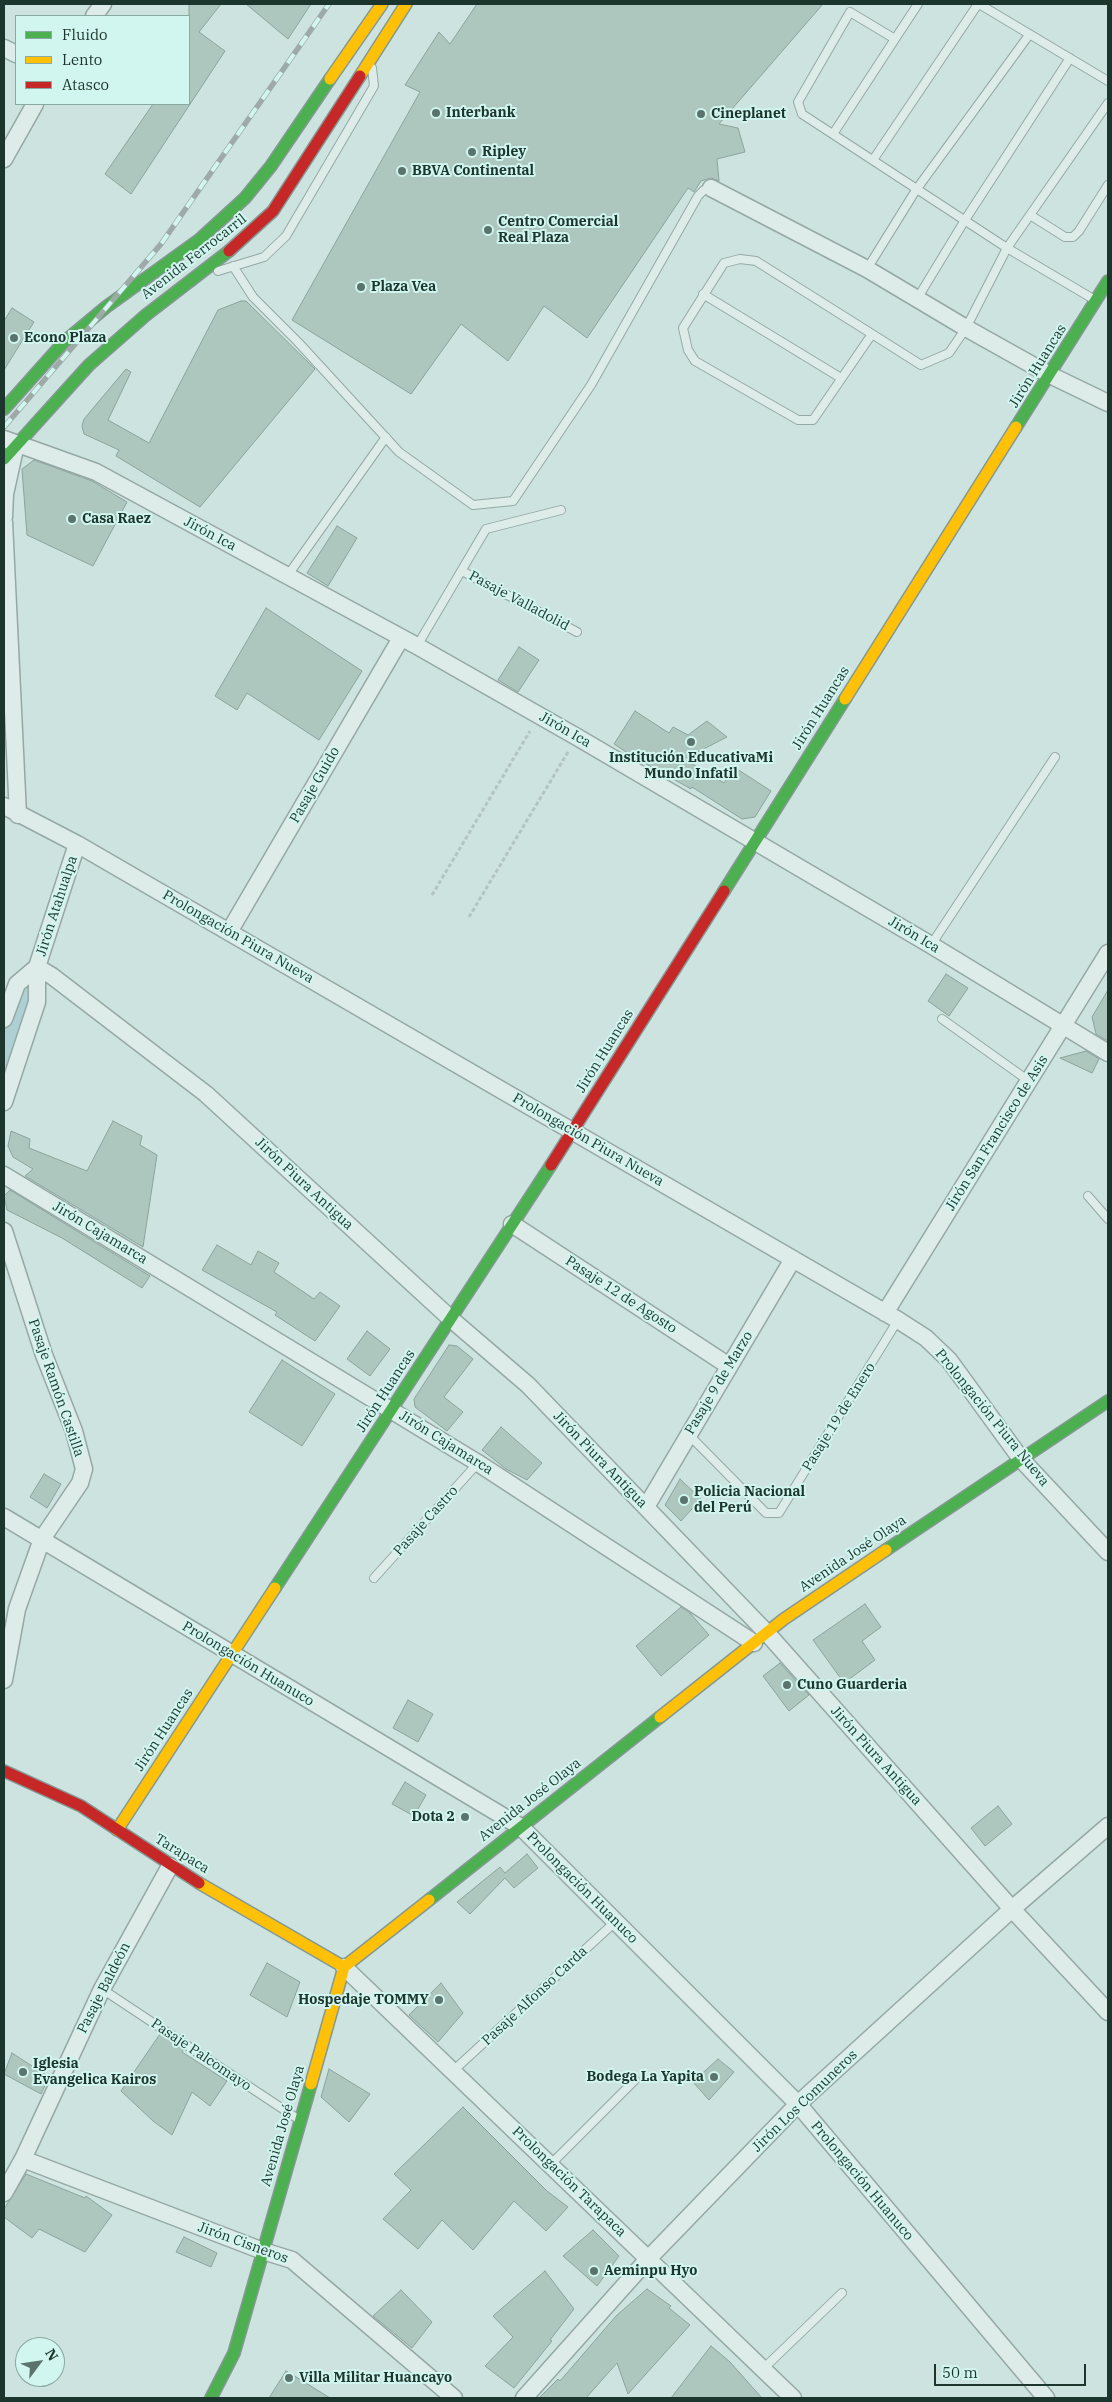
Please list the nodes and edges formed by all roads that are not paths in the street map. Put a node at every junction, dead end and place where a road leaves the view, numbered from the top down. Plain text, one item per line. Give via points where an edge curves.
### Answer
1 (103, 4) edge
2 (382, 4) edge
3 (406, 4) edge
4 (855, 4) edge
5 (918, 4) edge
6 (979, 4) edge
7 (850, 12) junction
8 (95, 15) edge
9 (1029, 35) junction
10 (895, 39) junction
11 (371, 55) junction
12 (1070, 58) junction
13 (1108, 82) edge
14 (1108, 103) edge
15 (34, 105) edge
16 (833, 134) junction
17 (4, 160) edge
18 (873, 160) junction
19 (1108, 184) edge
20 (711, 188) joint
21 (916, 190) junction
22 (1030, 215) junction
23 (965, 220) junction
24 (1007, 248) junction
25 (234, 266) junction
26 (867, 269) junction
27 (194, 278) junction
28 (1108, 281) edge
29 (703, 294) junction
30 (917, 299) junction
31 (1096, 300) junction
32 (966, 328) junction
33 (872, 334) junction
34 (1050, 375) junction
35 (842, 378) junction
36 (1108, 404) edge
37 (4, 408) edge
38 (386, 437) junction
39 (10, 442) edge
40 (4, 459) edge
41 (561, 510) dead end
42 (4, 517) edge
43 (4, 522) edge
44 (462, 571) junction
45 (288, 575) junction
46 (577, 632) dead end
47 (401, 638) junction
48 (417, 646) junction
49 (1055, 756) dead end
50 (4, 806) edge
51 (18, 815) junction
52 (754, 841) junction
53 (77, 844) junction
54 (229, 932) junction
55 (930, 945) junction
56 (1108, 952) edge
57 (37, 967) junction
58 (4, 1018) edge
59 (942, 1019) dead end
60 (1063, 1025) junction
61 (1108, 1053) edge
62 (1029, 1080) junction
63 (4, 1102) edge
64 (573, 1131) junction
65 (4, 1175) edge
66 (1088, 1196) dead end
67 (1108, 1219) edge
68 (512, 1224) junction
69 (4, 1231) edge
70 (792, 1259) junction
71 (892, 1316) junction
72 (451, 1319) junction
73 (729, 1366) junction
74 (1108, 1401) edge
75 (392, 1409) junction
76 (688, 1435) junction
77 (1021, 1459) junction
78 (478, 1463) junction
79 (646, 1507) junction
80 (4, 1517) edge
81 (42, 1539) junction
82 (1108, 1552) edge
83 (374, 1578) dead end
84 (760, 1638) junction
85 (232, 1654) junction
86 (4, 1680) edge
87 (4, 1770) edge
88 (521, 1826) junction
89 (1108, 1826) edge
90 (117, 1830) junction
91 (170, 1866) junction
92 (1012, 1909) junction
93 (616, 1921) junction
94 (344, 1967) junction
95 (102, 1989) junction
96 (1108, 2012) edge
97 (453, 2071) junction
98 (636, 2080) dead end
99 (798, 2104) junction
100 (300, 2121) junction
101 (23, 2160) junction
102 (551, 2164) junction
103 (4, 2193) edge
104 (263, 2251) junction
105 (649, 2258) junction
106 (842, 2293) dead end
107 (764, 2368) junction
108 (212, 2398) edge
109 (454, 2398) edge
110 (524, 2398) edge
111 (793, 2398) edge
112 (1046, 2398) edge

1 - 8 street
2 - 37 street, Avenida Ferrocarril via 271,166 245,198 199,240 106,307 64,342
3 - 11 street, Avenida Ferrocarril
4 - 7 lane
5 - 10 lane
6 - 9 lane
6 - 18 lane
7 - 10 lane
7 - 16 lane via 798,102 802,114
9 - 12 lane
9 - 21 lane
10 - 16 lane
11 - 25 lane via 374,86 286,236 264,257
11 - 27 street, Avenida Ferrocarril via 273,210 242,241
12 - 13 lane
12 - 23 lane
14 - 22 lane
15 - 17 street
16 - 18 lane
18 - 21 lane
19 - 22 lane via 1073,237 1065,238
20 - 26 street
20 - 38 lane via 698,196 591,385 513,501 473,505 399,452
21 - 23 lane
21 - 26 lane
22 - 24 lane
23 - 24 lane
23 - 30 lane
24 - 31 lane
24 - 32 lane
25 - 27 lane
25 - 38 lane via 253,297
26 - 30 street
27 - 39 street, Avenida Ferrocarril via 146,314
28 - 31 street, Jirón Huancas
29 - 33 lane via 724,263 740,259 756,261
29 - 35 lane
29 - 35 lane via 683,328 688,350 695,362 798,420 813,420
30 - 32 street
31 - 34 street, Jirón Huancas
32 - 33 lane via 949,353 921,365
32 - 34 street
33 - 35 lane
34 - 36 street
34 - 52 street, Jirón Huancas
38 - 45 lane
39 - 40 street, Avenida Ferrocarril
39 - 42 street
39 - 45 street, Jirón Ica via 96,472
41 - 44 lane via 486,529
43 - 51 street
44 - 46 lane, Pasaje Valladolid
44 - 48 lane
45 - 47 street, Jirón Ica
47 - 48 street, Jirón Ica
47 - 54 street, Pasaje Guido
48 - 52 street, Jirón Ica
49 - 55 lane
50 - 51 street, Prolongación Piura Nueva
51 - 53 street, Prolongación Piura Nueva
52 - 55 street, Jirón Ica
52 - 64 street, Jirón Huancas
53 - 54 street, Prolongación Piura Nueva
53 - 57 street, Jirón Atahualpa
54 - 64 street, Prolongación Piura Nueva
55 - 60 street, Jirón Ica
56 - 60 street, Jirón San Francisco de Asis
57 - 58 street, Jirón Atahualpa via 17,984
57 - 63 street, Jirón Atahualpa via 37,1002
57 - 72 street, Jirón Piura Antigua via 206,1094
59 - 62 lane
60 - 61 street, Jirón Ica
60 - 62 street, Jirón San Francisco de Asis
62 - 71 street, Jirón San Francisco de Asis
64 - 68 street, Jirón Huancas
64 - 70 street, Prolongación Piura Nueva
65 - 75 street, Jirón Cajamarca
66 - 67 lane
68 - 72 street, Jirón Huancas
68 - 73 street, Pasaje 12 de Agosto
69 - 81 street, Pasaje Ramón Castilla via 44,1355 74,1431 84,1469 80,1483
70 - 71 street, Prolongación Piura Nueva
70 - 73 street, Pasaje 9 de Marzo
71 - 76 lane, Pasaje 19 de Enero via 779,1513 766,1513
71 - 77 street, Prolongación Piura Nueva via 926,1338 949,1360
72 - 75 street, Jirón Huancas
72 - 79 street, Jirón Piura Antigua via 528,1386
73 - 76 street, Pasaje 9 de Marzo
74 - 77 street, Avenida José Olaya
75 - 78 street, Jirón Cajamarca
75 - 85 street, Jirón Huancas
76 - 79 street, Pasaje 9 de Marzo
77 - 82 street, Prolongación Piura Nueva
77 - 84 street, Avenida José Olaya
78 - 83 lane, Pasaje Castro
78 - 84 street, Jirón Cajamarca
79 - 84 street, Jirón Piura Antigua
80 - 81 street, Prolongación Huanuco
81 - 85 street, Prolongación Huanuco
81 - 86 street, Pasaje Ramón Castilla via 18,1609
84 - 88 street, Avenida José Olaya
84 - 92 street, Jirón Piura Antigua
85 - 88 street, Prolongación Huanuco
85 - 90 street, Jirón Huancas
87 - 90 street, Tarapaca via 81,1806
88 - 93 street, Prolongación Huanuco
88 - 94 street, Avenida José Olaya
89 - 92 street, Jirón Los Comuneros
90 - 91 street, Tarapaca
91 - 94 street, Tarapaca
91 - 95 street, Pasaje Baldeón
92 - 96 street, Jirón Piura Antigua
92 - 99 street, Jirón Los Comuneros
93 - 97 lane, Pasaje Alfonso Carda
93 - 99 street, Prolongación Huanuco
94 - 97 street, Prolongación Tarapaca
94 - 100 street, Avenida José Olaya
95 - 100 lane, Pasaje Palcomayo
95 - 101 street, Pasaje Baldeón
97 - 102 street, Prolongación Tarapaca
98 - 102 lane
99 - 105 street, Jirón Los Comuneros
99 - 112 street, Prolongación Huanuco
100 - 104 street, Avenida José Olaya
101 - 103 street, Pasaje Baldeón
101 - 104 street, Jirón Cisneros
102 - 105 street, Prolongación Tarapaca
104 - 108 street, Avenida José Olaya via 234,2353
104 - 109 street, Jirón Cisneros via 292,2260
105 - 107 street, Prolongación Tarapaca
105 - 110 street, Jirón Los Comuneros
106 - 107 lane
107 - 111 street, Prolongación Tarapaca

